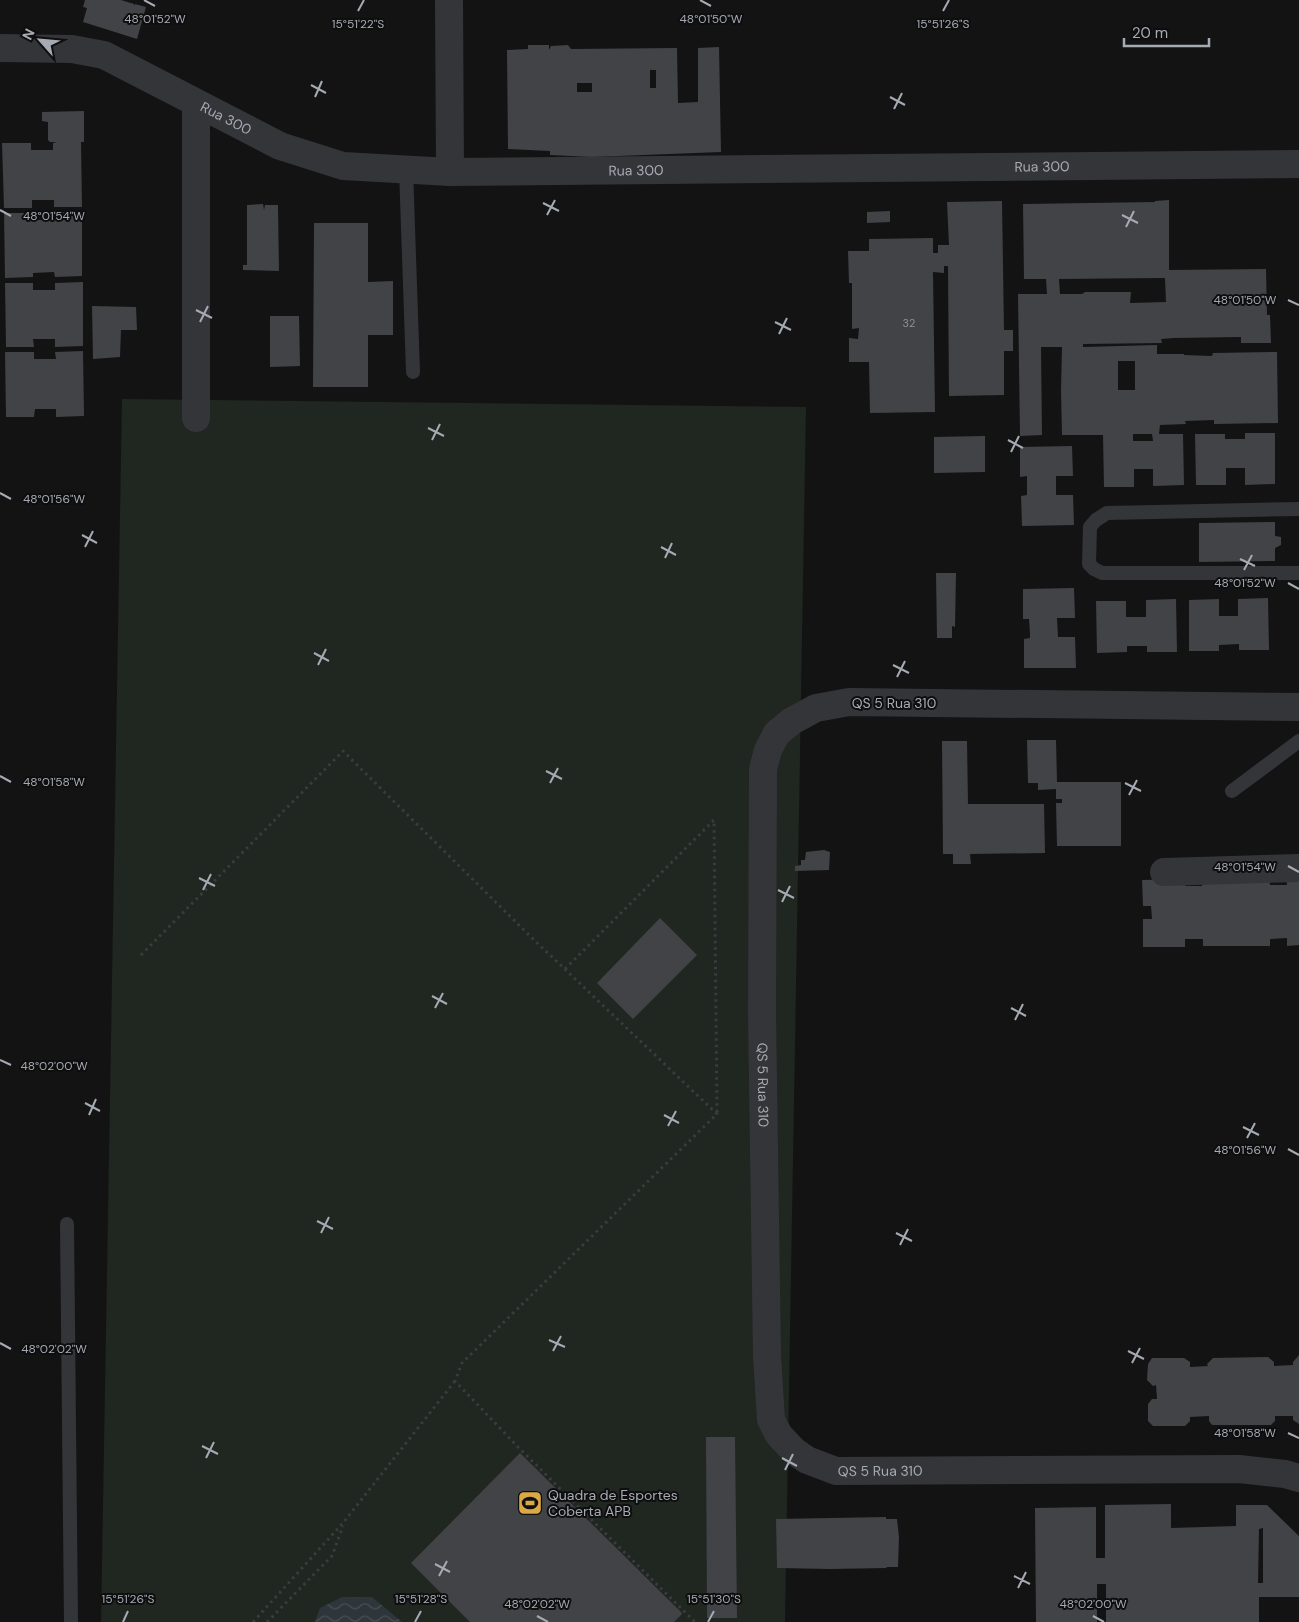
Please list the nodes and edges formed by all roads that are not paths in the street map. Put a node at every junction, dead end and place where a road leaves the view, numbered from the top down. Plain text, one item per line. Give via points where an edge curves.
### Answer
1 (449, 0) edge
2 (0, 48) edge
3 (196, 103) junction
4 (1299, 164) edge
5 (406, 170) junction
6 (450, 172) junction
7 (414, 372) dead end
8 (196, 418) dead end
9 (1299, 509) edge
10 (1299, 573) edge
11 (1299, 706) edge
12 (1299, 741) edge
13 (1232, 792) dead end
14 (1299, 868) edge
15 (1164, 872) dead end
16 (67, 1224) dead end
17 (1299, 1478) edge
18 (71, 1622) edge

1 - 6 street
2 - 3 street, Rua 300 via 72,49 104,55
3 - 5 street, Rua 300 via 289,149 344,166
3 - 8 street
4 - 6 street, Rua 300
5 - 6 street, Rua 300
5 - 7 lane
9 - 10 lane via 1107,513 1090,527 1089,564 1102,574
11 - 17 street, QS 5 Rua 310 via 849,702 816,708 792,721 777,734 762,769 762,1012 767,1356 771,1420 779,1435 794,1451 807,1460 836,1471 1240,1469
12 - 13 lane
14 - 15 street
16 - 18 lane

